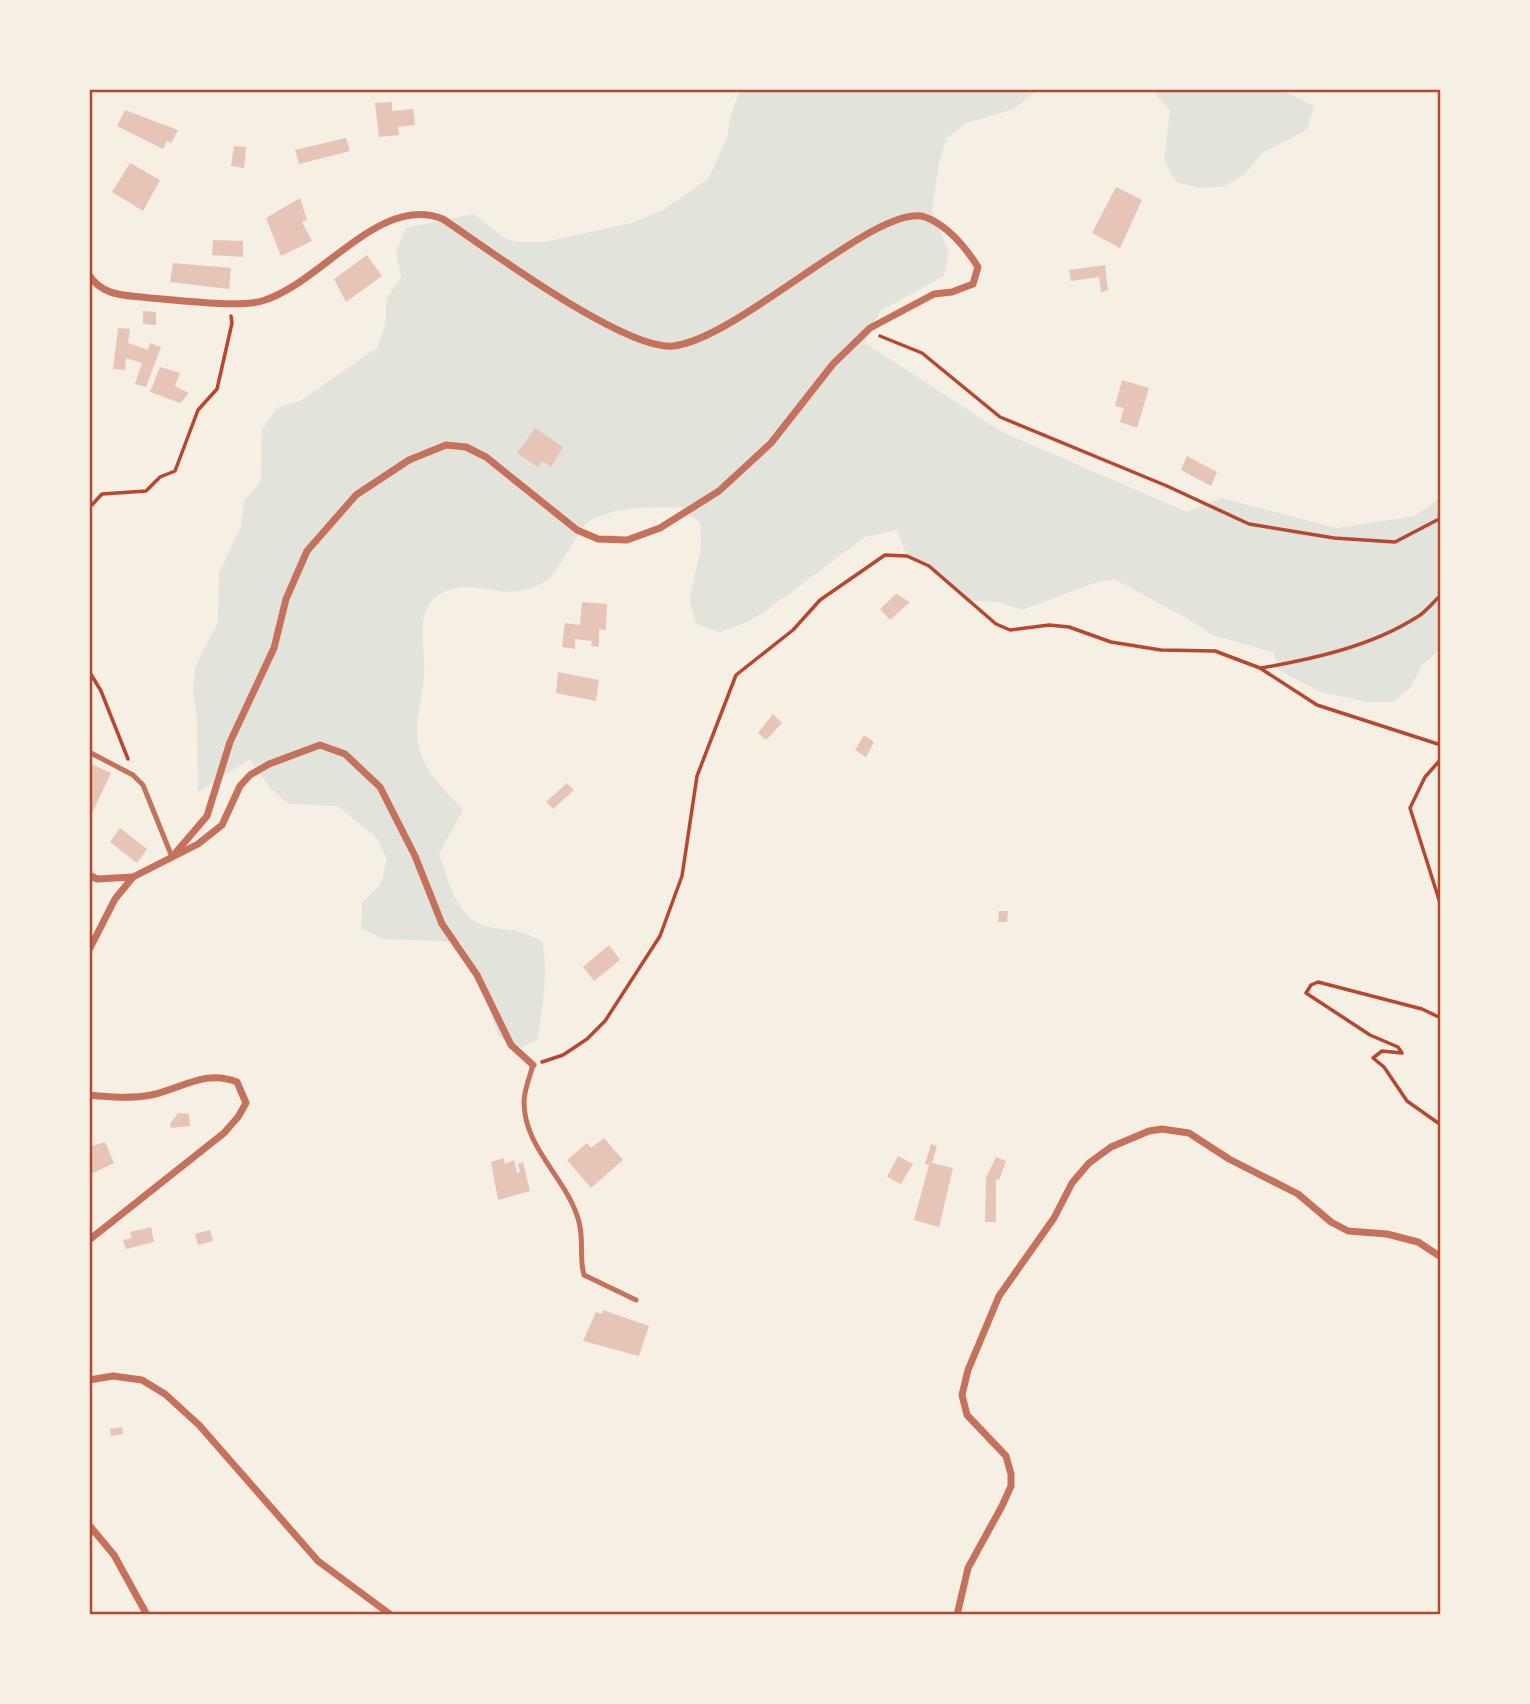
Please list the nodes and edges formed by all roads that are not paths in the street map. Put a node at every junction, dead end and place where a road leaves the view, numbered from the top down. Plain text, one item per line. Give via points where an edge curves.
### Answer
1 (89, 275) edge
2 (89, 752) edge
3 (172, 857) junction
4 (89, 875) edge
5 (133, 877) junction
6 (89, 950) edge
7 (533, 1065) joint
8 (89, 1095) edge
9 (89, 1240) edge
10 (1441, 1257) edge
11 (636, 1300) dead end
12 (89, 1380) edge
13 (89, 1525) edge
14 (148, 1615) edge
15 (391, 1615) edge
16 (957, 1615) edge

1 - 3 street via 97,287 112,294 199,303 259,303 296,287 381,224 415,212 429,213 550,293 643,341 673,346 712,333 746,314 869,233 900,218 924,216 946,229 978,267 973,284 934,294 870,328 833,364 771,443 719,491 660,528 627,540 598,540 577,530 486,457 466,447 446,445 410,460 356,495 307,551 286,599 274,648 230,742 207,816
2 - 3 lane via 144,785
3 - 5 street
3 - 7 street via 222,825 250,775 320,745 345,754 380,787 442,924 477,975 511,1045
4 - 5 street via 97,879
5 - 6 street via 115,899
7 - 11 lane via 524,1101 531,1133 569,1195 580,1225 584,1275
8 - 9 street via 150,1095 205,1077 225,1077 237,1082 246,1102 224,1133
10 - 16 street via 1418,1242 1348,1231 1298,1194 1189,1133 1149,1131 1111,1147 1089,1163 999,1296 968,1370 962,1395 967,1415 1006,1456 1011,1486 968,1568
12 - 15 street via 113,1376 142,1380 165,1394 199,1425 318,1561
13 - 14 street via 114,1555

